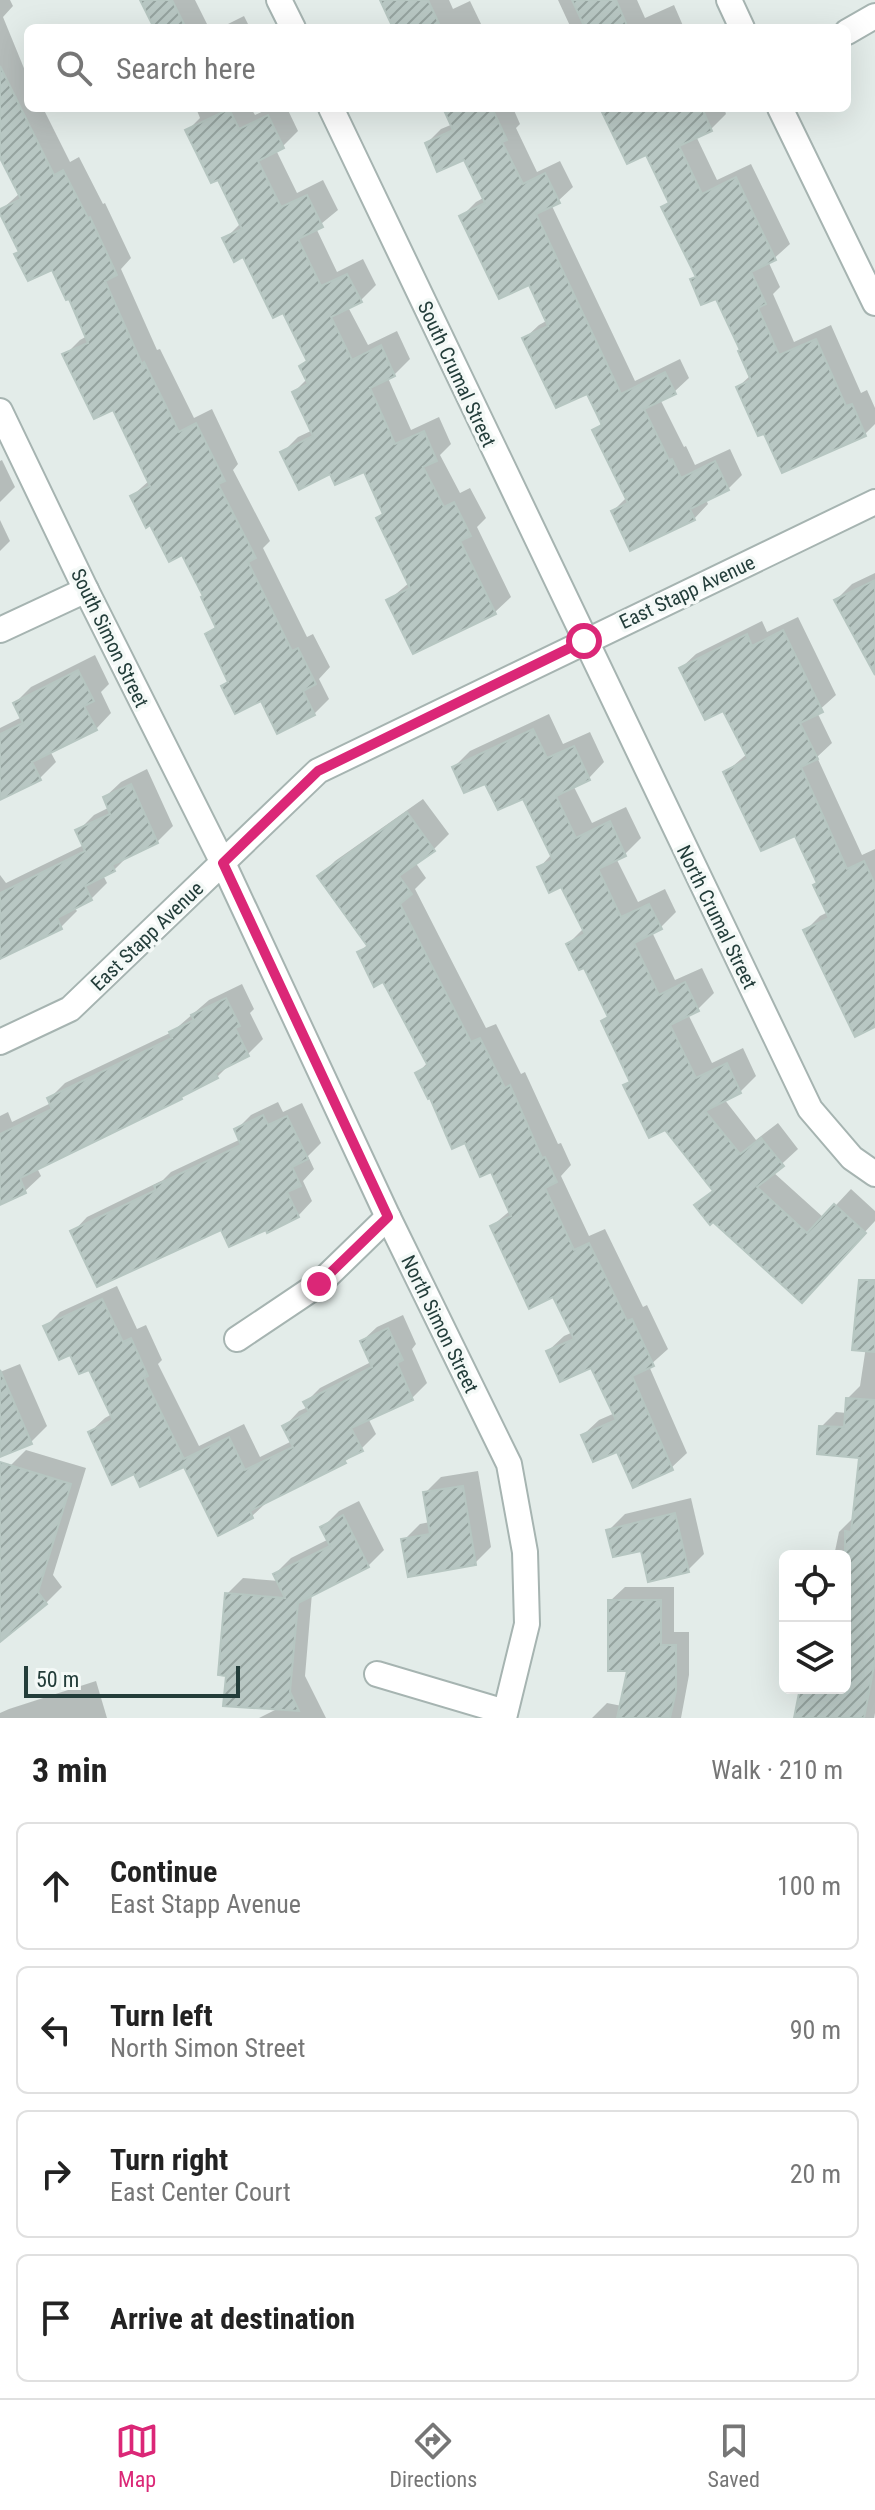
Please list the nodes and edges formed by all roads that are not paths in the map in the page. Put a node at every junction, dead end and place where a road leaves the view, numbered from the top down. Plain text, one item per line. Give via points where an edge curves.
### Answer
1 (279, 0) edge
2 (729, 0) edge
3 (875, 16) edge
4 (291, 24) edge
5 (740, 24) edge
6 (851, 30) edge
7 (333, 112) edge
8 (782, 112) edge
9 (875, 303) edge
10 (0, 411) edge
11 (875, 502) edge
12 (86, 590) junction
13 (0, 630) edge
14 (584, 641) junction
15 (223, 863) junction
16 (0, 1042) edge
17 (875, 1174) edge
18 (388, 1217) junction
19 (237, 1339) dead end
20 (377, 1674) dead end
21 (505, 1715) edge

1 - 4 street
2 - 5 street
3 - 6 street
7 - 14 street, South Crumal Street
8 - 9 street
10 - 12 street, South Simon Street
11 - 14 street, East Stapp Avenue
12 - 13 street
12 - 15 street, South Simon Street
14 - 15 street, East Stapp Avenue via 318,771
14 - 17 street, North Crumal Street via 810,1109 852,1158
15 - 16 street, East Stapp Avenue via 70,1009
15 - 18 street, North Simon Street
18 - 19 street via 319,1284
18 - 21 street, North Simon Street via 509,1464 525,1552 527,1624
20 - 21 street

